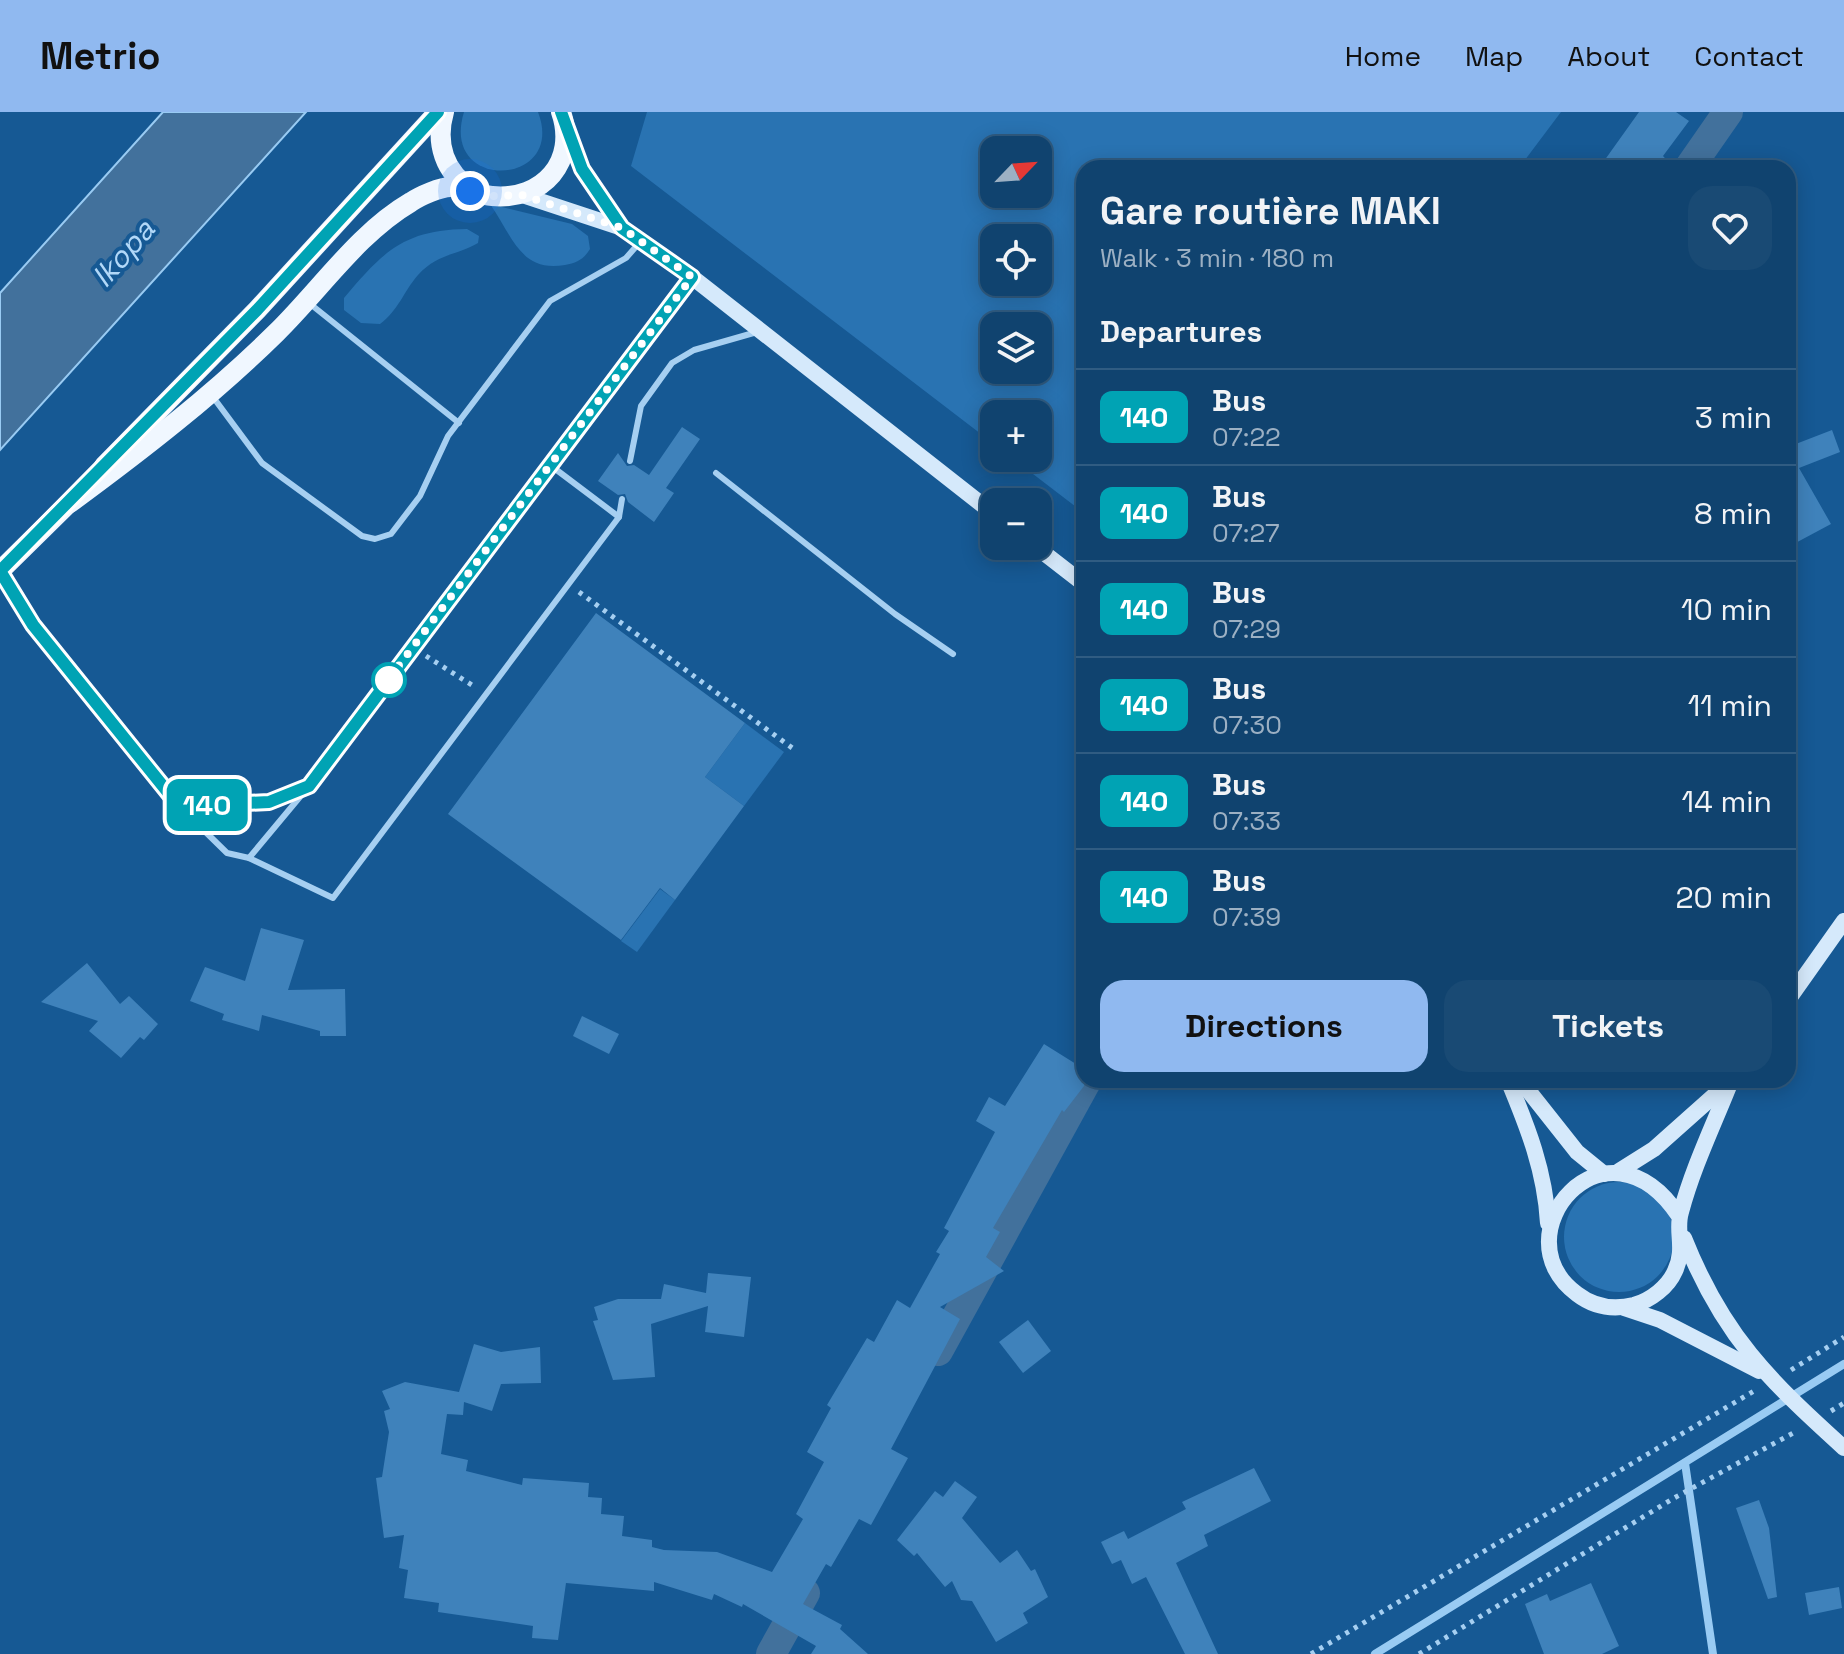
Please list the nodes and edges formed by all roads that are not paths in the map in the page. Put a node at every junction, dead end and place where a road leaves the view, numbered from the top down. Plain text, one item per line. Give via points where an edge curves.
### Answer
1 (441, 112) edge
2 (564, 120) edge
3 (522, 195) junction
4 (492, 196) junction
5 (622, 228) junction
6 (641, 242) junction
7 (692, 277) junction
8 (307, 301) junction
9 (760, 331) junction
10 (211, 394) junction
11 (459, 423) junction
12 (630, 461) dead end
13 (550, 465) junction
14 (716, 473) dead end
15 (622, 499) dead end
16 (70, 503) junction
17 (980, 503) edge
18 (619, 517) junction
19 (1052, 559) edge
20 (0, 571) edge
21 (1076, 578) edge
22 (953, 654) dead end
23 (309, 786) junction
24 (179, 806) junction
25 (249, 858) junction
26 (1844, 921) edge
27 (1796, 989) edge
28 (1511, 1088) edge
29 (1526, 1088) edge
30 (1722, 1088) edge
31 (1728, 1088) edge
32 (1612, 1173) junction
33 (1681, 1225) junction
34 (1549, 1235) junction
35 (1623, 1307) junction
36 (1770, 1379) junction
37 (1844, 1448) edge

1 - 4 main road via 441,152 452,173 470,189
1 - 16 main road
2 - 3 main road via 565,149 556,169 542,185
2 - 5 main road via 582,169
3 - 4 main road
3 - 5 main road
4 - 8 main road via 449,186 412,201 376,228
5 - 6 main road
6 - 7 main road
6 - 11 lane via 626,258 550,301
7 - 9 main road
7 - 13 lane
8 - 10 main road
8 - 11 lane
9 - 12 lane via 694,350 672,363 641,406
9 - 17 main road
10 - 11 lane via 262,463 367,538 391,534 420,496 440,450
10 - 16 main road
13 - 18 lane
13 - 23 lane
14 - 22 lane
15 - 18 lane
16 - 20 main road
18 - 25 lane via 333,898
19 - 21 main road
20 - 24 lane via 33,625
23 - 24 lane via 269,802
23 - 25 lane
24 - 25 lane via 227,853
26 - 27 main road
28 - 34 main road via 1546,1183
29 - 32 main road via 1577,1152
30 - 32 main road via 1654,1149
31 - 33 main road
32 - 33 main road via 1645,1180 1664,1193
32 - 34 main road via 1584,1181 1566,1195 1554,1213
33 - 35 main road via 1681,1254 1674,1274 1661,1291
33 - 36 main road via 1716,1309
34 - 35 main road via 1557,1273 1569,1288 1603,1307
35 - 36 main road via 1660,1320
36 - 37 main road

